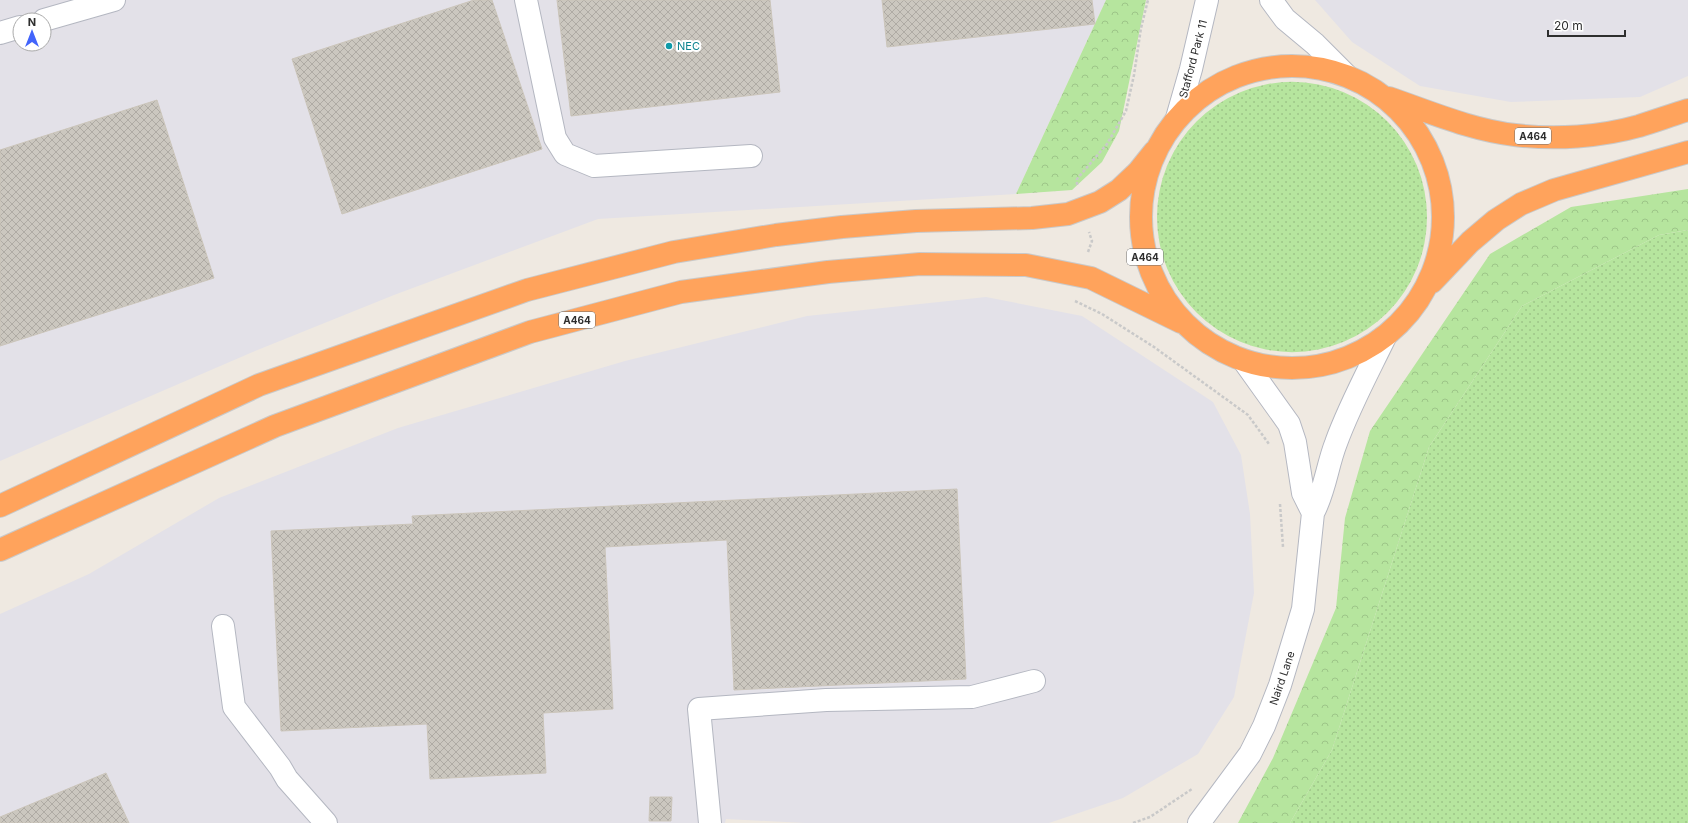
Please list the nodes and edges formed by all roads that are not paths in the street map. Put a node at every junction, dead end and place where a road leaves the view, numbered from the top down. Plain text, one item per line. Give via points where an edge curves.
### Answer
1 (114, 0) edge
2 (526, 0) edge
3 (1208, 0) edge
4 (1271, 0) edge
5 (52, 18) edge
6 (12, 29) edge
7 (0, 33) edge
8 (1346, 75) junction
9 (1380, 95) junction
10 (1688, 110) edge
11 (1177, 118) junction
12 (1154, 152) junction
13 (1688, 152) edge
14 (751, 156) dead end
15 (1426, 289) junction
16 (1181, 322) junction
17 (1385, 337) junction
18 (1244, 361) junction
19 (0, 506) edge
20 (1313, 513) junction
21 (0, 550) edge
22 (223, 626) dead end
23 (1034, 681) dead end
24 (326, 823) edge
25 (710, 823) edge
26 (1199, 823) edge

1 - 5 street
2 - 14 street via 555,138 565,154 594,166
3 - 11 street, Stafford Park 11 via 1192,69
4 - 8 street via 1285,19
6 - 7 street
8 - 9 highway, A464
8 - 11 highway, A464 via 1296,66 1252,71 1211,89
9 - 10 highway, A464 via 1473,127 1522,136 1597,134 1637,126
9 - 15 highway, A464 via 1404,116 1422,140 1436,171 1443,209 1439,253
11 - 12 highway, A464
12 - 16 highway, A464 via 1142,189 1140,223 1146,260 1156,286
12 - 19 highway, A464 via 1119,190 1100,202 1068,214 1032,218 916,221 776,235 674,252 528,290 259,385
13 - 15 highway, A464 via 1554,190 1521,204 1496,220 1470,242
15 - 17 highway, A464 via 1408,315
16 - 18 highway, A464 via 1207,343
16 - 21 highway, A464 via 1091,278 1026,265 920,264 828,272 682,292 530,332 276,426
17 - 18 highway, A464 via 1351,357 1321,366 1287,369
17 - 20 street via 1340,430 1319,502
18 - 20 street via 1290,424 1304,493
20 - 26 street, Naird Lane via 1304,609 1280,685 1250,754
22 - 24 street via 234,707 287,779
23 - 25 street via 972,697 826,700 699,709

